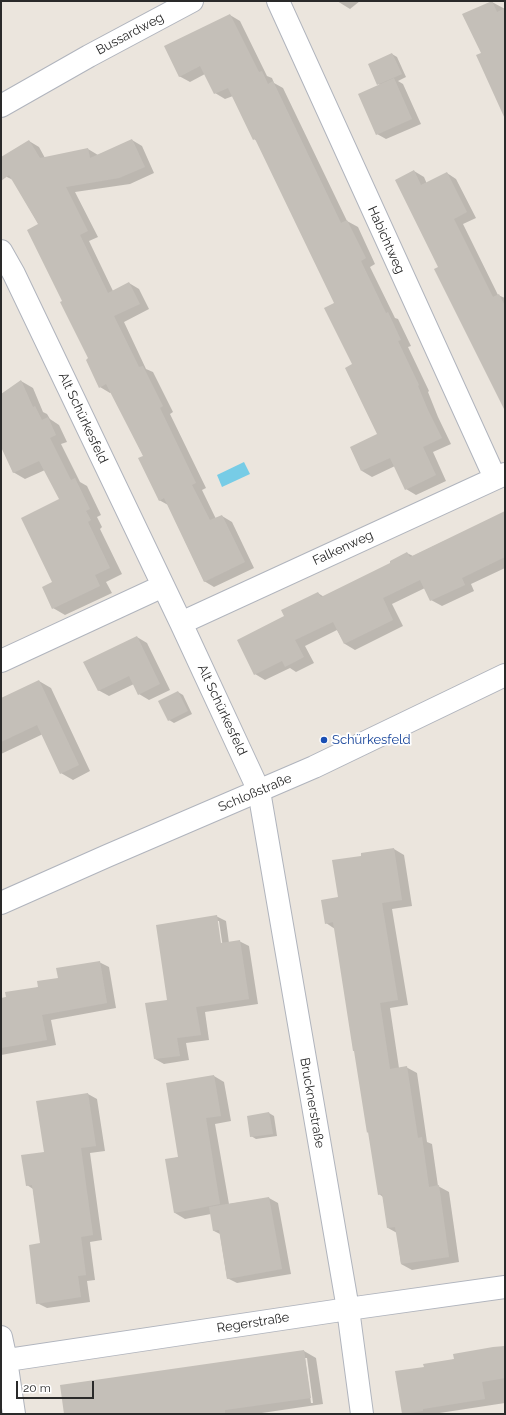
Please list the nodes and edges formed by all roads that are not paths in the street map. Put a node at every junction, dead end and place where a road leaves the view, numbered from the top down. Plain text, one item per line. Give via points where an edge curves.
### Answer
1 (192, 1) edge
2 (278, 1) edge
3 (1, 106) edge
4 (1, 251) edge
5 (500, 476) edge
6 (163, 586) junction
7 (181, 623) junction
8 (1, 661) edge
9 (505, 675) edge
10 (259, 792) junction
11 (1, 904) edge
12 (505, 1287) edge
13 (348, 1309) junction
14 (1, 1337) edge
15 (4, 1361) edge
16 (14, 1414) edge
17 (362, 1414) edge

1 - 3 street, Bussardweg
2 - 5 street, Habichtweg
4 - 6 street, Alt Schürkesfeld
5 - 7 street, Falkenweg
6 - 7 street, Alt Schürkesfeld
6 - 8 street
7 - 10 street, Alt Schürkesfeld
9 - 10 street, Schloßstraße
10 - 11 street, Schloßstraße
10 - 13 street, Brucknerstraße
12 - 13 street, Regerstraße
13 - 15 street, Regerstraße
13 - 17 street, Brucknerstraße
14 - 15 street
15 - 16 street

